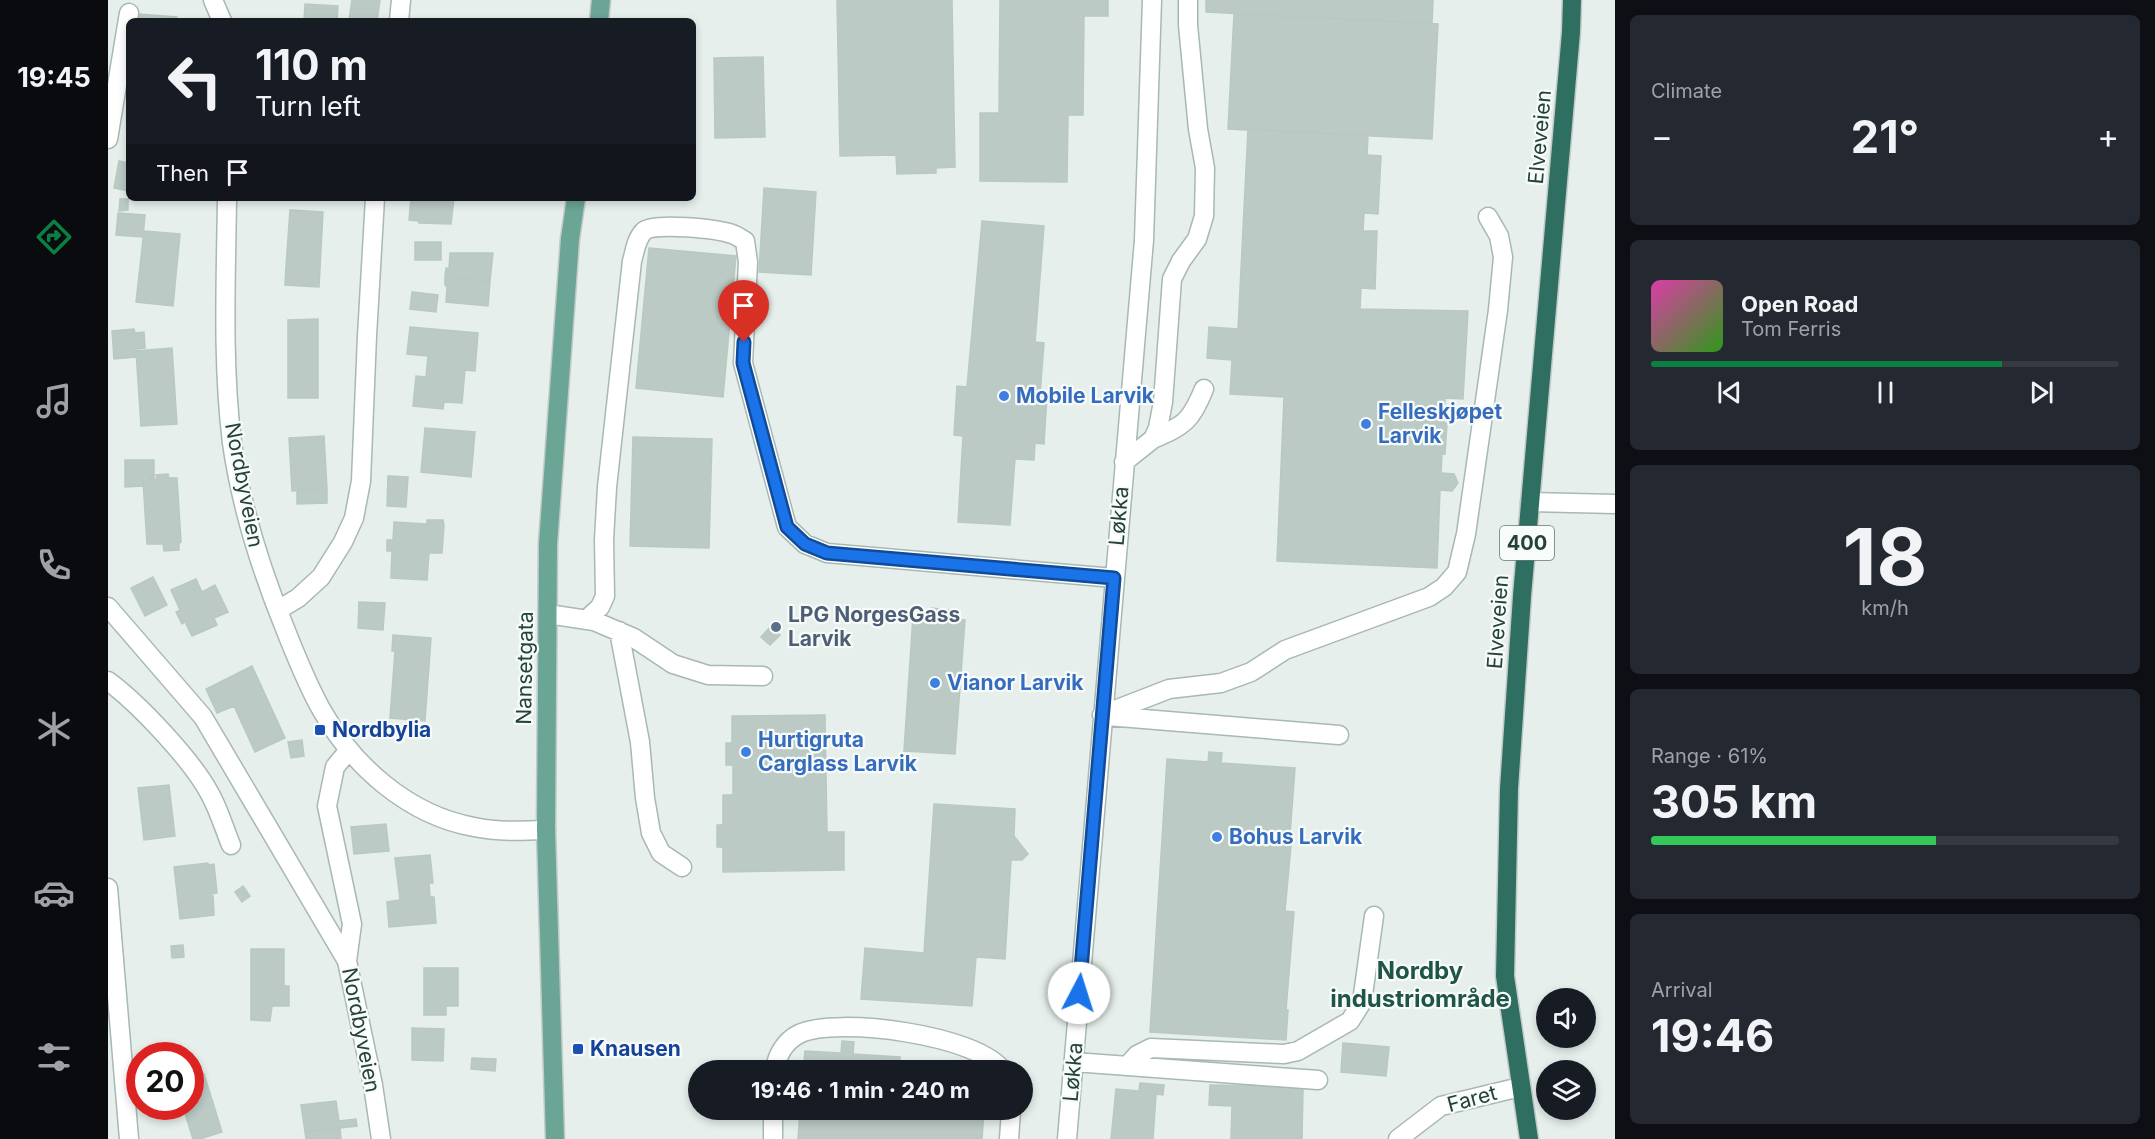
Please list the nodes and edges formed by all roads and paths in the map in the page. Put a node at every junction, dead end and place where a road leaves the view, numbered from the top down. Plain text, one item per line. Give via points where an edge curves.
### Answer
1 (213, 0) edge
2 (401, 0) edge
3 (602, 0) edge
4 (1152, 0) edge
5 (1188, 0) edge
6 (1572, 0) edge
7 (129, 13) dead end
8 (128, 18) edge
9 (221, 18) edge
10 (399, 18) edge
11 (599, 18) edge
12 (126, 33) edge
13 (108, 139) edge
14 (227, 201) edge
15 (375, 201) edge
16 (576, 201) edge
17 (1488, 217) dead end
18 (1204, 389) dead end
19 (1153, 439) junction
20 (1124, 462) junction
21 (1530, 502) junction
22 (1615, 504) edge
23 (1114, 578) junction
24 (108, 608) edge
25 (278, 610) junction
26 (548, 615) junction
27 (586, 620) junction
28 (619, 631) junction
29 (763, 676) dead end
30 (108, 681) edge
31 (1102, 716) junction
32 (1339, 735) dead end
33 (349, 750) junction
34 (546, 830) junction
35 (231, 845) dead end
36 (682, 867) dead end
37 (108, 888) edge
38 (1374, 916) dead end
39 (347, 961) junction
40 (777, 1060) edge
41 (991, 1060) edge
42 (1074, 1062) junction
43 (1127, 1066) junction
44 (1318, 1080) dead end
45 (1520, 1087) junction
46 (773, 1120) edge
47 (1010, 1120) edge
48 (129, 1139) edge
49 (381, 1139) edge
50 (555, 1139) edge
51 (772, 1139) edge
52 (1009, 1139) edge
53 (1067, 1139) edge
54 (1398, 1139) edge
55 (1529, 1139) edge

1 - 9 street
2 - 10 street
3 - 11 main road
4 - 20 street, Løkka via 1144,240
5 - 19 street via 1197,129 1205,168 1204,216 1197,239 1172,279 1163,402
6 - 21 highway, Elveveien / 400
7 - 8 street
12 - 13 street
14 - 25 street, Nordbyveien via 225,286 232,443 256,553
15 - 25 street via 361,481 354,518 321,577
16 - 26 main road, Nansetgata via 548,544
17 - 31 street via 1499,236 1503,257 1466,534 1457,572 1429,597 1286,650 1251,672 1221,682 1169,688
18 - 19 street via 1194,414 1174,430
19 - 20 street
20 - 23 street, Løkka
21 - 22 street
21 - 45 highway, Elveveien / 400 via 1509,789 1504,976
23 - 27 street via 827,553 805,544 787,527 743,363 748,262 745,241 733,234 657,226 645,229 637,239 632,261 607,487 605,596
23 - 31 street, Løkka
24 - 39 street via 203,717
25 - 33 street, Nordbyveien via 321,710
26 - 27 street
26 - 34 main road, Nansetgata
27 - 28 street
28 - 29 street via 673,664 708,675
28 - 36 street via 640,742 651,833 661,853
30 - 35 street via 192,766 210,792
31 - 32 street
31 - 42 street, Løkka
33 - 34 street, Nordbyveien via 373,776 433,813 472,827 512,832
33 - 39 street, Nordbyveien via 335,767 327,806 352,924
34 - 50 main road, Nansetgata
37 - 48 street
38 - 43 street via 1362,1002 1350,1021 1332,1032 1298,1051 1284,1054 1151,1048
39 - 49 street, Nordbyveien
40 - 41 street via 783,1047 798,1034 826,1026 946,1040 976,1050
42 - 43 street
42 - 53 street, Løkka
43 - 44 street
45 - 54 street, Faret via 1441,1106
45 - 55 highway, Elveveien / 400
46 - 51 street
47 - 52 street

